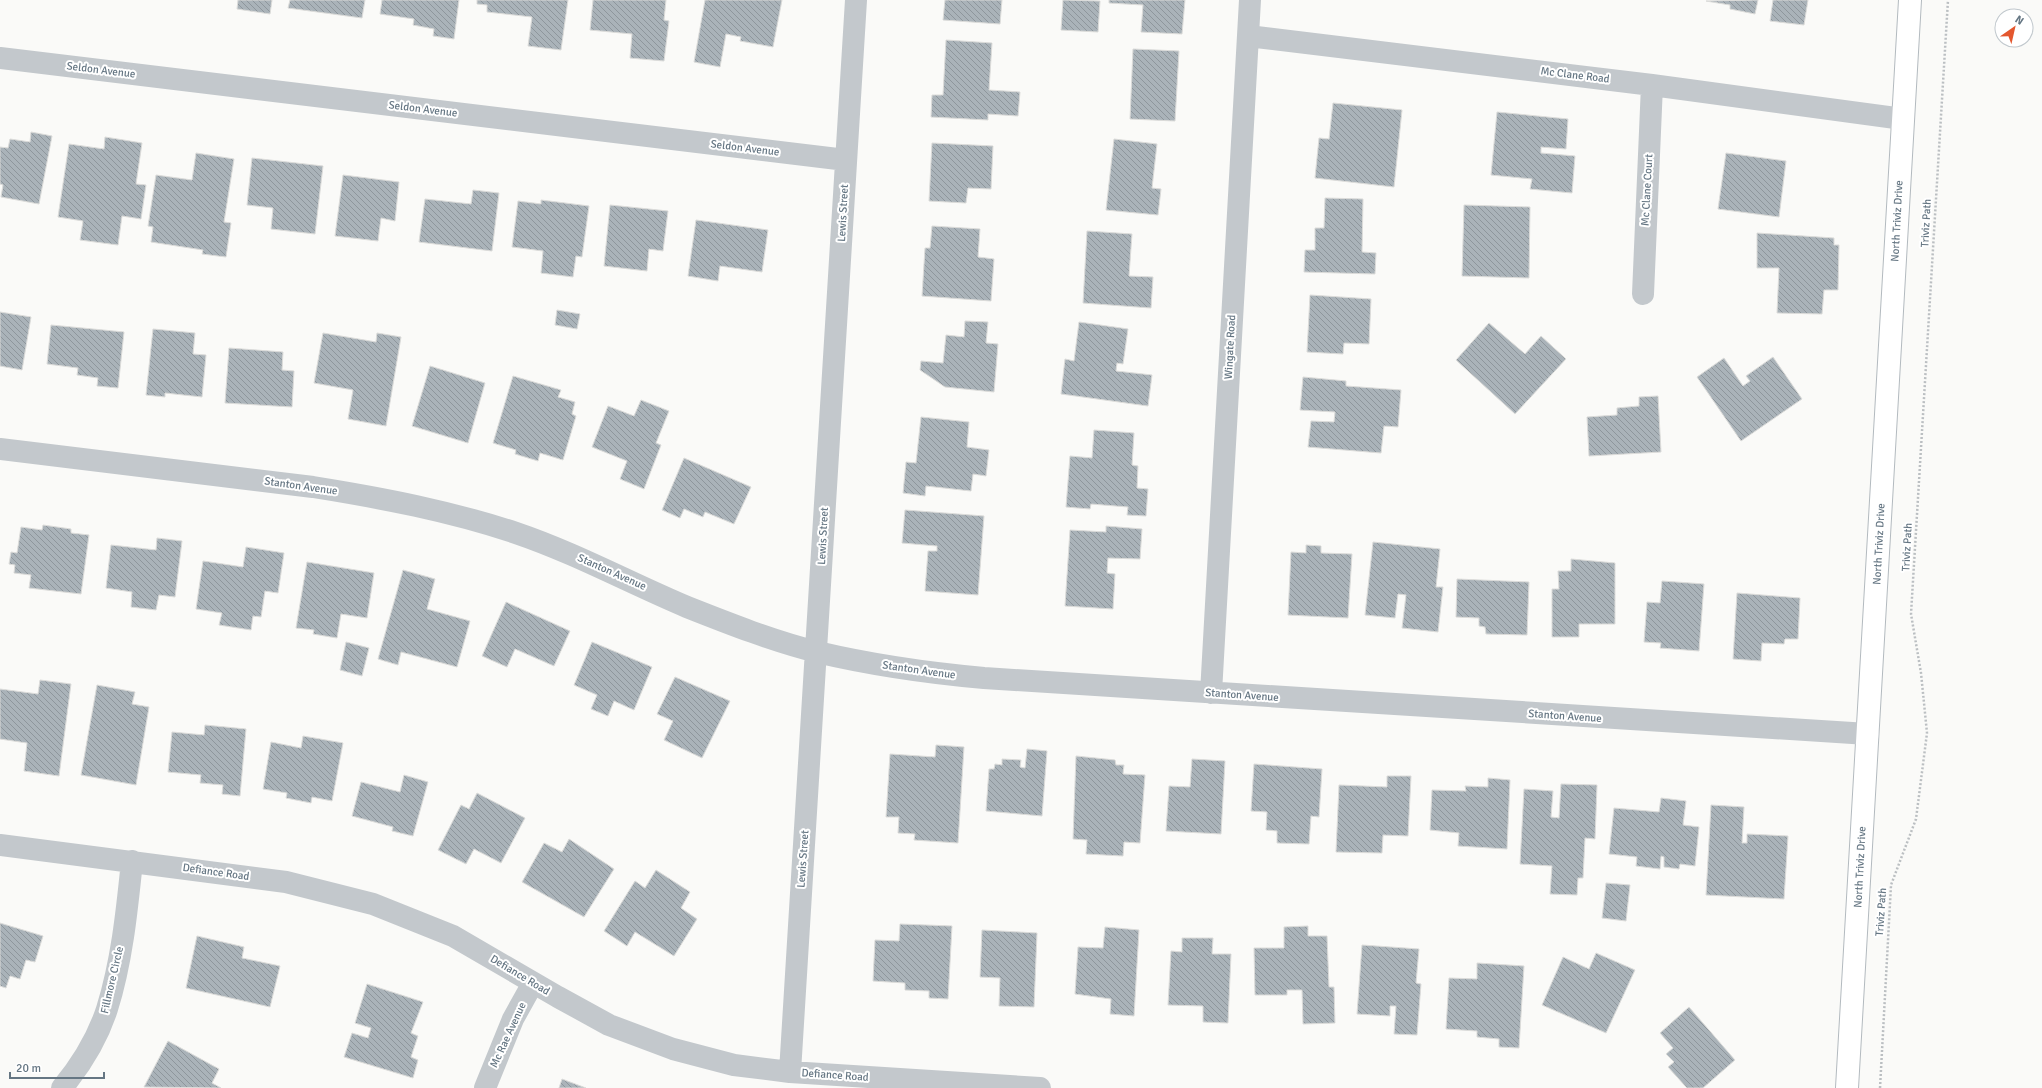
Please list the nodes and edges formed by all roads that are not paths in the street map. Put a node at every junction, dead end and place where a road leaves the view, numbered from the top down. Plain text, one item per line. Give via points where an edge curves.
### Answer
1 (856, 0) edge
2 (1250, 0) edge
3 (1910, 0) edge
4 (1248, 36) junction
5 (0, 58) edge
6 (1652, 85) junction
7 (1903, 119) junction
8 (846, 160) junction
9 (1643, 294) dead end
10 (0, 449) edge
11 (816, 652) junction
12 (1211, 694) junction
13 (1868, 734) junction
14 (0, 845) edge
15 (132, 861) junction
16 (533, 983) junction
17 (790, 1072) junction
18 (62, 1088) edge
19 (485, 1088) edge
20 (1040, 1088) edge
21 (1847, 1088) edge

1 - 8 street, Lewis Street
2 - 4 street, Wingate Road
3 - 7 street, North Triviz Drive
4 - 6 street, Mc Clane Road
4 - 12 street, Wingate Road
5 - 8 street, Seldon Avenue
6 - 7 street, Mc Clane Road
6 - 9 street, Mc Clane Court
7 - 13 street, North Triviz Drive
8 - 11 street, Lewis Street
10 - 11 street, Stanton Avenue via 313,487 445,513 549,545 699,612
11 - 12 street, Stanton Avenue via 942,674
11 - 17 street, Lewis Street
12 - 13 street, Stanton Avenue
13 - 21 street, North Triviz Drive
14 - 15 street, Defiance Road
15 - 16 street, Defiance Road via 286,882 373,904 453,936
15 - 18 street, Fillmore Circle via 117,970 107,1009 93,1041 75,1072
16 - 17 street, Defiance Road via 609,1025 666,1047 734,1065
16 - 19 street, Mc Rae Avenue via 513,1019
17 - 20 street, Defiance Road

